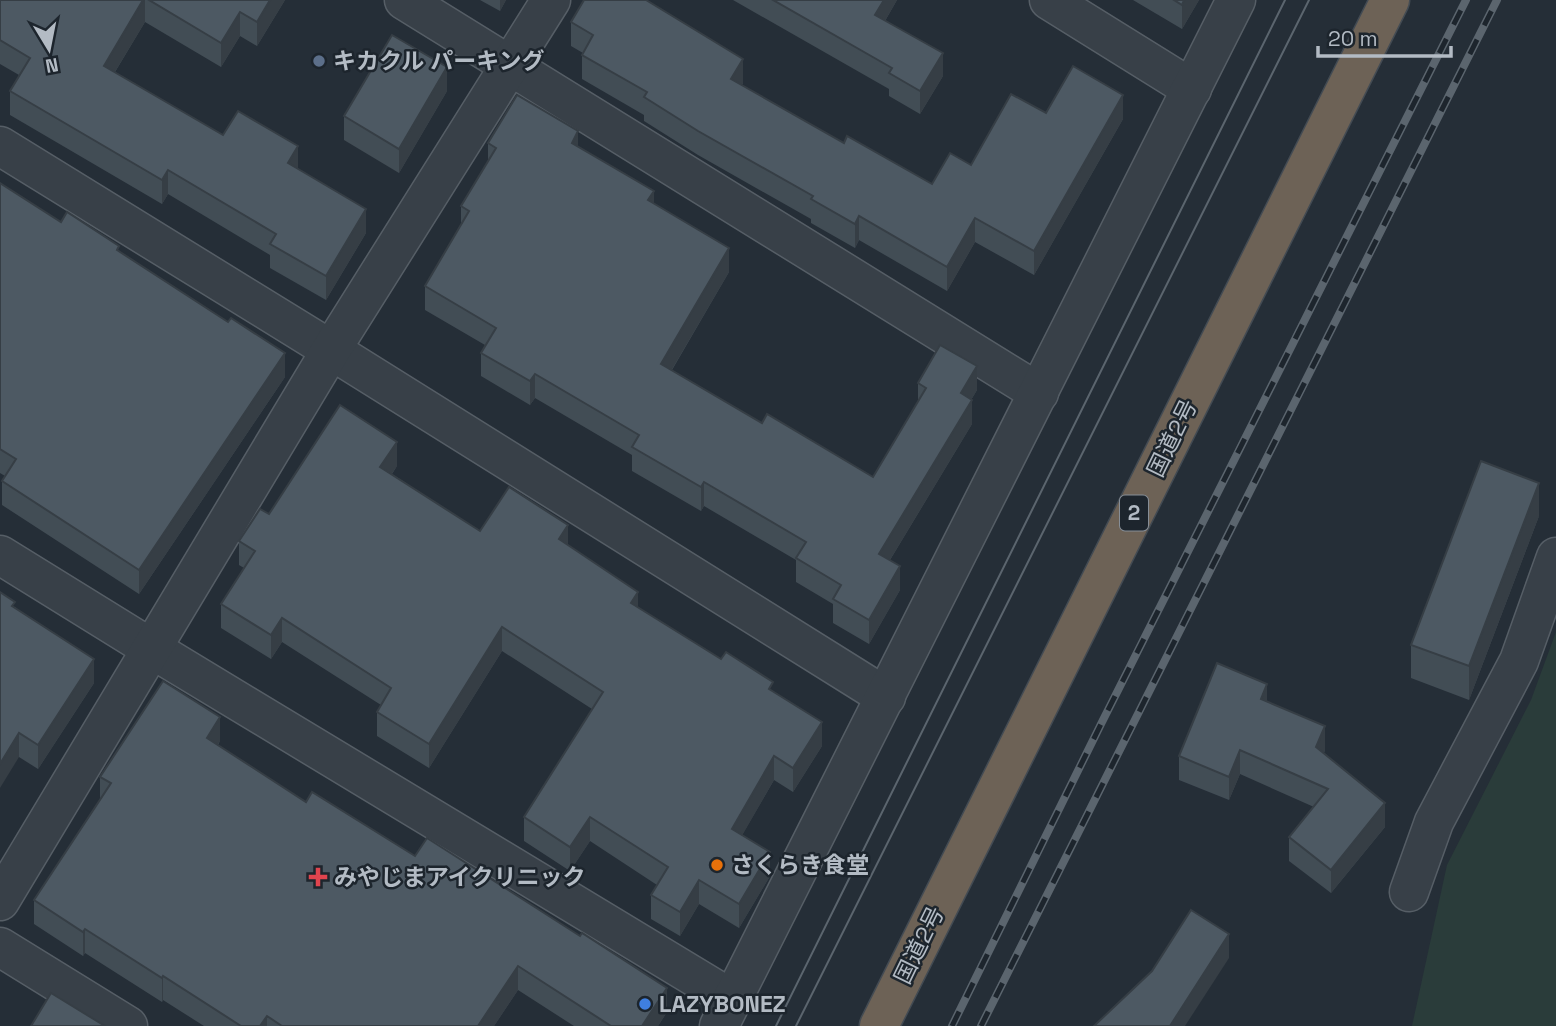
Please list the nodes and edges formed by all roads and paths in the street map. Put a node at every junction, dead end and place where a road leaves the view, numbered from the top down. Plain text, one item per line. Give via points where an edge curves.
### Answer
1 (404, 0) edge
2 (551, 0) edge
3 (1049, 0) edge
4 (1236, 0) edge
5 (1390, 0) edge
6 (509, 65) junction
7 (1192, 89) junction
8 (0, 146) edge
9 (331, 350) junction
10 (1039, 393) junction
11 (0, 555) edge
12 (1556, 557) edge
13 (152, 649) junction
14 (886, 697) junction
15 (1409, 892) dead end
16 (0, 901) edge
17 (0, 947) edge
18 (726, 1013) edge
19 (128, 1026) edge
20 (879, 1026) edge

1 - 6 street
2 - 6 street
3 - 7 street
4 - 7 street
5 - 20 highway, 国道2号 / 2
6 - 9 street
6 - 10 street
7 - 10 street
8 - 9 street
9 - 13 street
9 - 14 street
10 - 14 street
11 - 13 street
12 - 15 street via 1519,661 1434,822
13 - 16 street
13 - 18 street
14 - 18 street
17 - 19 street

